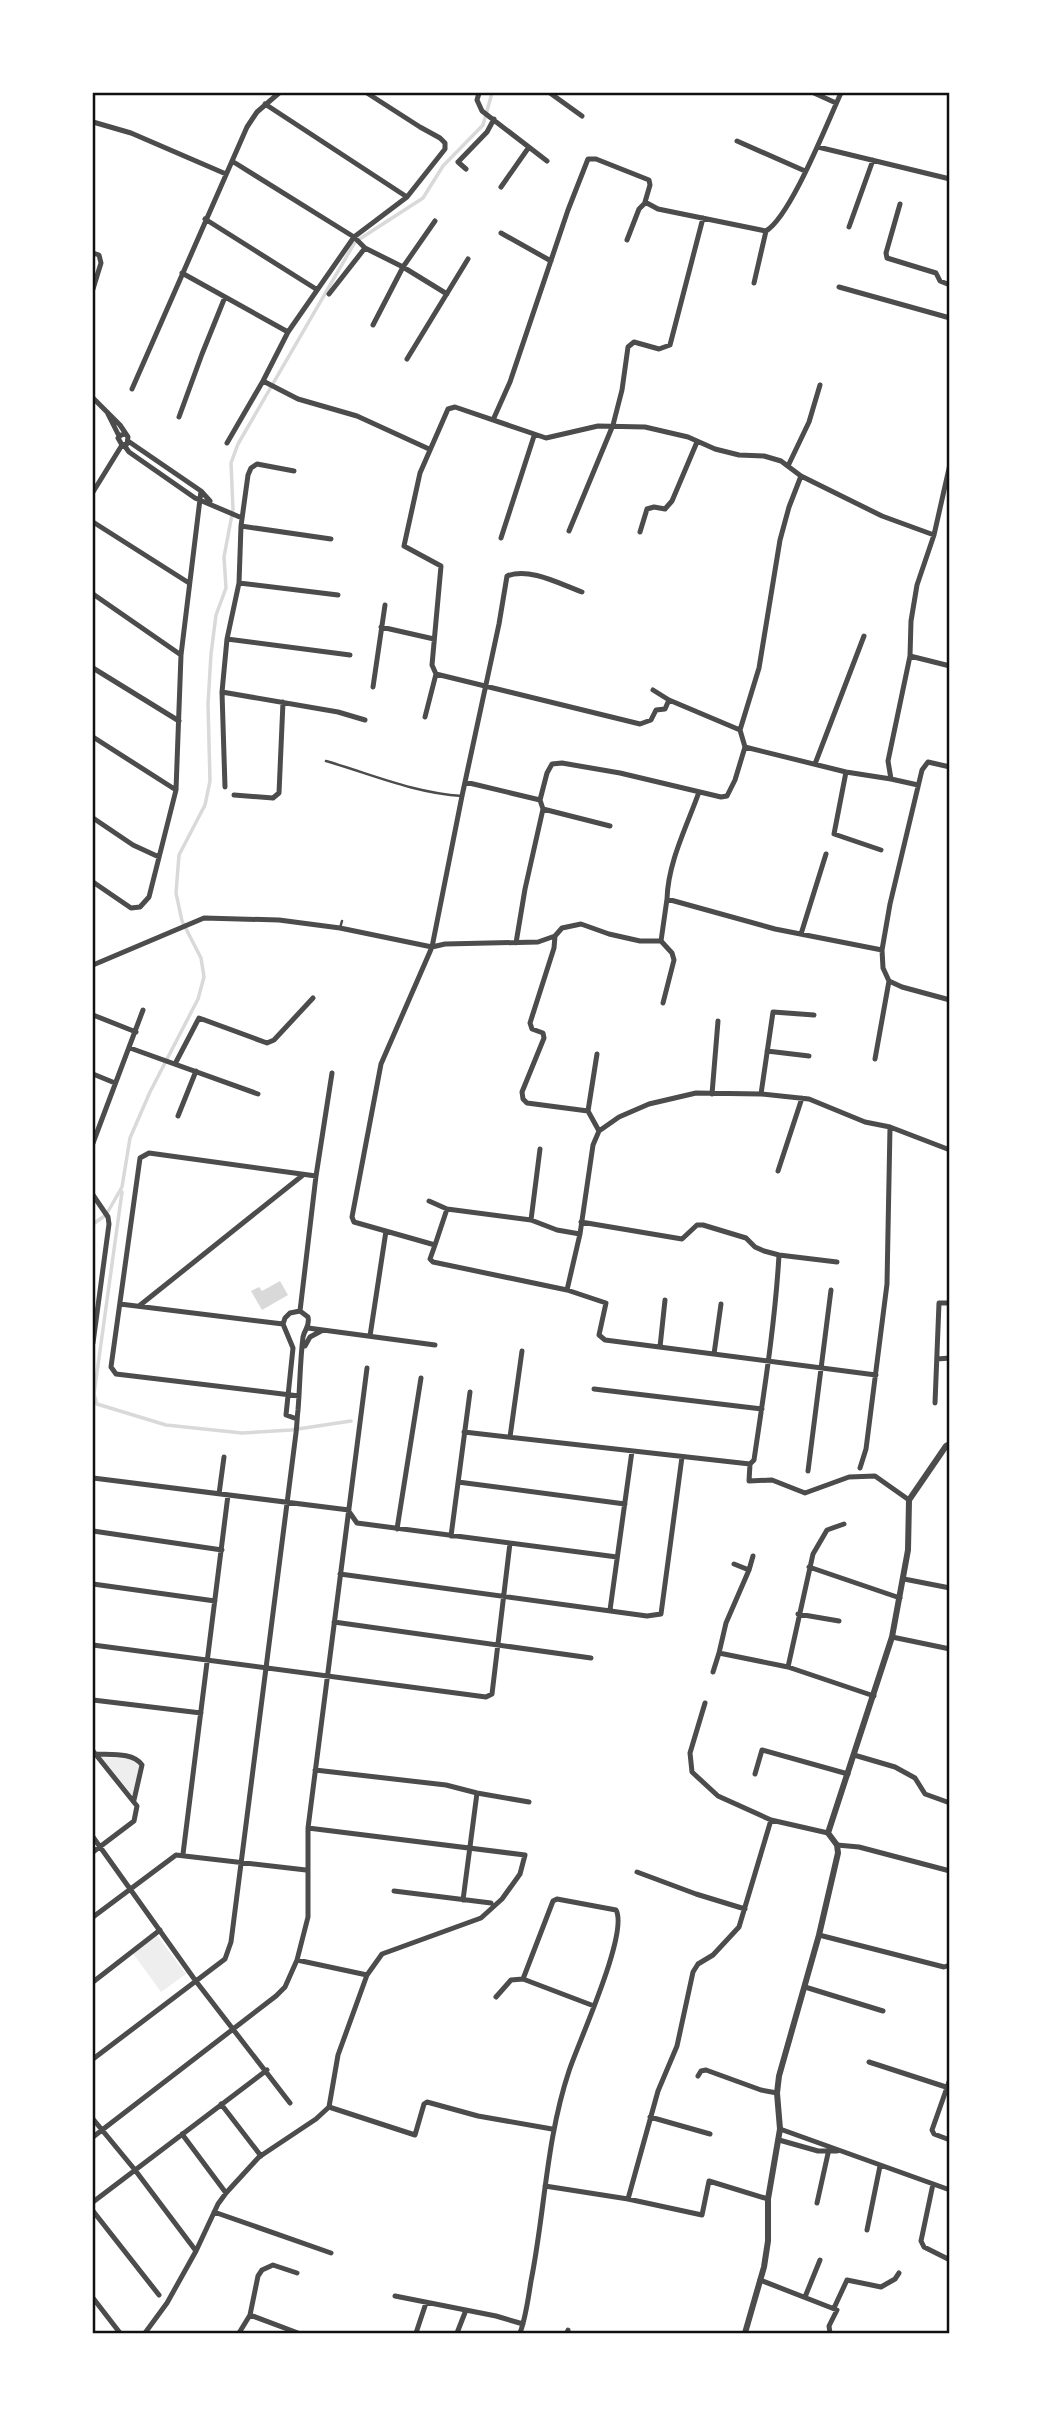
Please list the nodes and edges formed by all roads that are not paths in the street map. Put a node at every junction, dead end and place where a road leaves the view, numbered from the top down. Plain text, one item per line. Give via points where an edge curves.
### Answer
1 (279, 93) edge
2 (367, 93) edge
3 (479, 93) edge
4 (550, 93) edge
5 (814, 93) edge
6 (841, 93) edge
7 (836, 103) junction
8 (265, 104) junction
9 (582, 116) dead end
10 (492, 118) junction
11 (93, 122) edge
12 (737, 141) dead end
13 (529, 147) junction
14 (818, 147) junction
15 (232, 160) junction
16 (873, 160) junction
17 (547, 161) dead end
18 (466, 169) dead end
19 (805, 172) junction
20 (226, 174) junction
21 (950, 178) edge
22 (501, 187) dead end
23 (407, 197) junction
24 (645, 203) junction
25 (900, 204) dead end
26 (704, 218) junction
27 (205, 219) junction
28 (435, 221) dead end
29 (849, 227) dead end
30 (766, 231) junction
31 (501, 233) dead end
32 (354, 238) junction
33 (627, 240) dead end
34 (363, 247) junction
35 (93, 253) edge
36 (468, 259) dead end
37 (551, 261) junction
38 (403, 267) junction
39 (182, 272) junction
40 (754, 283) dead end
41 (950, 285) edge
42 (839, 287) dead end
43 (93, 289) edge
44 (316, 289) junction
45 (329, 294) dead end
46 (447, 294) junction
47 (225, 297) junction
48 (950, 318) edge
49 (373, 325) dead end
50 (288, 332) junction
51 (407, 359) dead end
52 (269, 383) junction
53 (820, 385) dead end
54 (132, 389) dead end
55 (93, 398) edge
56 (179, 417) dead end
57 (493, 420) junction
58 (613, 425) junction
59 (534, 436) junction
60 (122, 442) junction
61 (697, 442) junction
62 (227, 443) dead end
63 (429, 449) junction
64 (950, 464) edge
65 (788, 466) junction
66 (294, 471) dead end
67 (801, 476) junction
68 (948, 480) edge
69 (201, 491) junction
70 (93, 492) edge
71 (199, 500) junction
72 (213, 503) junction
73 (242, 518) junction
74 (93, 522) edge
75 (241, 526) junction
76 (569, 531) dead end
77 (640, 532) dead end
78 (934, 534) junction
79 (502, 538) dead end
80 (331, 539) dead end
81 (189, 583) junction
82 (239, 583) junction
83 (582, 592) dead end
84 (93, 594) edge
85 (338, 595) dead end
86 (385, 606) dead end
87 (381, 627) junction
88 (864, 636) dead end
89 (228, 639) junction
90 (434, 639) junction
91 (181, 654) junction
92 (350, 654) dead end
93 (910, 656) junction
94 (950, 666) edge
95 (93, 668) edge
96 (436, 674) junction
97 (485, 686) junction
98 (373, 687) dead end
99 (653, 690) dead end
100 (222, 692) junction
101 (669, 700) junction
102 (283, 702) junction
103 (425, 717) dead end
104 (365, 720) dead end
105 (179, 721) junction
106 (740, 730) junction
107 (93, 737) edge
108 (745, 747) junction
109 (326, 761) dead end
110 (815, 764) junction
111 (950, 767) edge
112 (846, 772) junction
113 (891, 779) junction
114 (465, 782) junction
115 (918, 785) junction
116 (225, 787) dead end
117 (176, 790) junction
118 (699, 792) junction
119 (234, 795) dead end
120 (461, 796) junction
121 (540, 800) junction
122 (543, 809) junction
123 (93, 818) edge
124 (610, 826) dead end
125 (881, 850) dead end
126 (826, 854) dead end
127 (159, 858) junction
128 (93, 882) edge
129 (667, 899) junction
130 (801, 934) junction
131 (555, 936) junction
132 (661, 942) junction
133 (516, 943) junction
134 (432, 947) junction
135 (882, 950) junction
136 (93, 965) edge
137 (889, 981) junction
138 (313, 998) dead end
139 (950, 1000) edge
140 (663, 1003) dead end
141 (143, 1010) dead end
142 (814, 1015) dead end
143 (93, 1016) edge
144 (719, 1021) dead end
145 (135, 1032) junction
146 (130, 1048) junction
147 (767, 1051) junction
148 (597, 1055) dead end
149 (808, 1056) dead end
150 (875, 1059) dead end
151 (173, 1063) junction
152 (196, 1071) junction
153 (332, 1073) dead end
154 (93, 1074) edge
155 (115, 1083) junction
156 (258, 1094) dead end
157 (712, 1094) junction
158 (761, 1094) junction
159 (802, 1098) junction
160 (588, 1111) junction
161 (178, 1116) dead end
162 (890, 1127) junction
163 (95, 1131) edge
164 (599, 1131) junction
165 (93, 1143) edge
166 (540, 1149) dead end
167 (950, 1150) edge
168 (778, 1171) dead end
169 (303, 1175) junction
170 (316, 1176) junction
171 (94, 1196) edge
172 (429, 1201) dead end
173 (447, 1209) junction
174 (531, 1220) junction
175 (581, 1222) junction
176 (386, 1231) junction
177 (580, 1234) junction
178 (435, 1245) junction
179 (779, 1255) junction
180 (838, 1262) dead end
181 (567, 1290) junction
182 (831, 1290) dead end
183 (665, 1300) dead end
184 (950, 1303) edge
185 (120, 1304) junction
186 (721, 1304) dead end
187 (139, 1306) junction
188 (300, 1311) junction
189 (94, 1317) edge
190 (284, 1324) junction
191 (308, 1328) junction
192 (323, 1330) junction
193 (370, 1336) junction
194 (93, 1343) edge
195 (435, 1345) dead end
196 (660, 1347) junction
197 (303, 1349) junction
198 (522, 1350) dead end
199 (714, 1354) junction
200 (950, 1358) edge
201 (937, 1359) junction
202 (768, 1361) junction
203 (367, 1368) dead end
204 (821, 1368) junction
205 (876, 1375) junction
206 (421, 1378) dead end
207 (594, 1389) dead end
208 (470, 1392) dead end
209 (288, 1395) junction
210 (299, 1396) junction
211 (935, 1403) dead end
212 (762, 1409) junction
213 (297, 1421) junction
214 (464, 1432) junction
215 (510, 1437) junction
216 (950, 1444) edge
217 (632, 1451) junction
218 (224, 1457) dead end
219 (682, 1457) junction
220 (750, 1464) junction
221 (860, 1468) dead end
222 (808, 1471) dead end
223 (93, 1478) edge
224 (458, 1482) junction
225 (219, 1494) junction
226 (229, 1496) junction
227 (909, 1500) junction
228 (287, 1503) junction
229 (625, 1504) junction
230 (349, 1510) junction
231 (844, 1524) dead end
232 (397, 1529) junction
233 (93, 1531) edge
234 (451, 1536) junction
235 (510, 1543) junction
236 (222, 1550) junction
237 (753, 1556) dead end
238 (617, 1557) junction
239 (734, 1564) dead end
240 (809, 1567) junction
241 (749, 1570) junction
242 (340, 1574) junction
243 (904, 1578) junction
244 (93, 1584) edge
245 (950, 1588) edge
246 (504, 1596) junction
247 (900, 1598) junction
248 (215, 1601) junction
249 (610, 1610) junction
250 (798, 1614) junction
251 (839, 1621) dead end
252 (334, 1622) junction
253 (892, 1637) junction
254 (93, 1645) edge
255 (498, 1645) junction
256 (950, 1649) edge
257 (719, 1653) junction
258 (591, 1658) dead end
259 (208, 1659) junction
260 (266, 1666) junction
261 (788, 1667) junction
262 (713, 1672) dead end
263 (328, 1675) junction
264 (874, 1696) junction
265 (93, 1700) edge
266 (705, 1703) dead end
267 (201, 1713) junction
268 (94, 1752) edge
269 (855, 1755) junction
270 (315, 1770) junction
271 (755, 1774) dead end
272 (848, 1774) junction
273 (477, 1793) junction
274 (134, 1800) junction
275 (529, 1802) dead end
276 (950, 1803) edge
277 (771, 1820) junction
278 (308, 1828) junction
279 (828, 1833) junction
280 (93, 1838) edge
281 (838, 1845) junction
282 (100, 1847) junction
283 (470, 1848) junction
284 (93, 1852) edge
285 (183, 1854) junction
286 (241, 1861) junction
287 (306, 1870) junction
288 (950, 1871) edge
289 (637, 1872) dead end
290 (130, 1889) junction
291 (394, 1891) dead end
292 (463, 1900) junction
293 (491, 1903) dead end
294 (745, 1909) junction
295 (93, 1917) edge
296 (160, 1930) junction
297 (820, 1935) junction
298 (297, 1960) junction
299 (950, 1965) edge
300 (368, 1975) junction
301 (523, 1979) junction
302 (195, 1980) junction
303 (93, 1982) edge
304 (805, 1987) junction
305 (496, 1997) dead end
306 (594, 2006) junction
307 (883, 2011) dead end
308 (234, 2029) junction
309 (93, 2059) edge
310 (869, 2062) dead end
311 (267, 2070) junction
312 (698, 2076) dead end
313 (950, 2079) edge
314 (946, 2087) junction
315 (777, 2093) junction
316 (290, 2103) dead end
317 (221, 2104) junction
318 (329, 2108) junction
319 (650, 2117) junction
320 (93, 2119) edge
321 (552, 2129) junction
322 (780, 2129) junction
323 (101, 2130) junction
324 (182, 2134) junction
325 (710, 2134) dead end
326 (93, 2137) edge
327 (779, 2140) junction
328 (950, 2140) edge
329 (829, 2148) junction
330 (261, 2156) junction
331 (880, 2166) junction
332 (135, 2169) junction
333 (933, 2184) junction
334 (545, 2186) junction
335 (950, 2190) edge
336 (226, 2193) junction
337 (628, 2199) junction
338 (768, 2199) junction
339 (93, 2202) edge
340 (817, 2203) dead end
341 (93, 2211) edge
342 (217, 2213) junction
343 (867, 2230) dead end
344 (196, 2251) junction
345 (331, 2253) dead end
346 (820, 2260) dead end
347 (950, 2260) edge
348 (297, 2273) dead end
349 (899, 2273) dead end
350 (760, 2280) junction
351 (159, 2295) dead end
352 (395, 2296) dead end
353 (805, 2297) junction
354 (93, 2298) edge
355 (426, 2304) junction
356 (834, 2308) junction
357 (466, 2310) junction
358 (250, 2315) junction
359 (523, 2324) junction
360 (120, 2333) edge
361 (145, 2333) edge
362 (239, 2333) edge
363 (298, 2333) edge
364 (416, 2333) edge
365 (457, 2333) edge
366 (520, 2333) edge
367 (745, 2333) edge
368 (830, 2333) edge

1 - 8 street
2 - 23 street via 445,143
3 - 10 street via 481,111
4 - 9 street
5 - 7 street
6 - 7 street
7 - 14 street
8 - 15 street via 247,127
8 - 23 street
10 - 13 street
10 - 18 street via 487,132 458,162
11 - 20 street via 131,133
12 - 19 street
13 - 17 street
13 - 22 street
14 - 16 street
14 - 19 street
15 - 20 street
15 - 32 street
16 - 21 street
16 - 29 street
19 - 30 street via 777,223
20 - 27 street
23 - 32 street
24 - 26 street
24 - 33 street
24 - 37 street via 649,180 590,158
25 - 41 street via 887,258 936,273
26 - 30 street
26 - 58 street via 670,345 659,349 631,343
27 - 39 street
27 - 44 street
28 - 38 street
30 - 40 street
31 - 37 street
32 - 34 street
32 - 44 street
34 - 38 street
34 - 45 street
35 - 43 street via 102,261
36 - 46 street
37 - 57 street
38 - 46 street
38 - 49 street
39 - 47 street
39 - 54 street
42 - 48 street
44 - 50 street
46 - 51 street
47 - 50 street
47 - 56 street
50 - 52 street
52 - 62 street
52 - 63 street via 298,399 357,416
53 - 65 street
55 - 60 street via 107,411
57 - 59 street
57 - 63 street via 451,407
58 - 59 street via 546,438
58 - 61 street via 659,429
58 - 76 street
59 - 79 street
60 - 69 street
60 - 70 street
60 - 71 street
61 - 65 street via 739,455 764,456
61 - 77 street via 672,501 666,509 647,509
63 - 90 street via 404,545 441,566
64 - 68 street
65 - 67 street
66 - 73 street via 253,465
67 - 78 street via 881,516
67 - 106 street via 780,540 759,668
68 - 78 street
69 - 71 street
69 - 72 street
71 - 72 street
71 - 81 street
72 - 73 street
73 - 75 street
74 - 81 street
75 - 80 street
75 - 82 street
78 - 93 street via 917,585
81 - 91 street
82 - 85 street
82 - 89 street
83 - 97 street via 528,574 507,576
84 - 91 street
86 - 87 street
87 - 90 street
87 - 98 street
88 - 110 street
89 - 92 street
89 - 100 street
90 - 96 street
91 - 105 street
93 - 94 street
93 - 113 street via 888,761
95 - 105 street
96 - 97 street
96 - 103 street
97 - 101 street via 640,723 651,720 656,710 666,709
97 - 114 street
99 - 101 street
100 - 102 street
100 - 116 street
101 - 106 street
102 - 104 street
102 - 119 street via 279,793 273,798
105 - 117 street
106 - 108 street
107 - 117 street
108 - 110 street
108 - 118 street via 726,796
109 - 120 lane via 426,792
110 - 112 street
111 - 115 street via 928,762
112 - 113 street
112 - 125 street via 834,834
113 - 115 street
114 - 120 street
114 - 121 street
115 - 135 street
117 - 127 street
118 - 121 street via 562,763 552,764
118 - 129 street via 673,864
120 - 134 street
121 - 122 street
122 - 124 street
122 - 133 street
123 - 127 street
126 - 130 street
127 - 128 street via 149,897 140,907 127,907
129 - 130 street
129 - 132 street
130 - 135 street
131 - 132 street via 562,928 581,924 640,941
131 - 133 street
131 - 160 street via 530,1023 544,1038 523,1099
132 - 140 street via 674,960
133 - 134 street
134 - 136 street via 341,924 204,918
134 - 176 street via 381,1065 352,1217 354,1222
135 - 137 street
137 - 139 street
137 - 150 street
138 - 151 street via 267,1043 199,1018
141 - 145 street
142 - 147 street via 774,1012
143 - 145 street
144 - 157 street
145 - 146 street
146 - 151 street
146 - 155 street
147 - 149 street
147 - 158 street
148 - 160 street
151 - 152 street
152 - 156 street
152 - 161 street
153 - 170 street
154 - 155 street
155 - 163 street
157 - 158 street
157 - 164 street via 649,1104
158 - 159 street
159 - 162 street
159 - 168 street
160 - 164 street
162 - 167 street
162 - 205 street via 887,1284
163 - 165 street
164 - 175 street
166 - 174 street
169 - 170 street
169 - 185 street via 143,1154
169 - 187 street
170 - 188 street
171 - 189 street via 108,1217
172 - 173 street
173 - 174 street
173 - 178 street
174 - 177 street
175 - 177 street
175 - 179 street via 682,1239 697,1225 704,1225 746,1238 755,1247
176 - 178 street
176 - 193 street
177 - 181 street
178 - 181 street via 433,1262
179 - 180 street
179 - 202 street
181 - 196 street via 606,1303 599,1330 605,1340
182 - 204 street
183 - 196 street
184 - 201 street via 939,1303
185 - 187 street
185 - 209 street via 113,1373
186 - 199 street
187 - 190 street
188 - 190 street via 290,1313
188 - 191 street via 308,1317
189 - 194 street
190 - 209 street via 293,1348
191 - 192 street
191 - 197 street
192 - 193 street
192 - 197 street
193 - 195 street
196 - 199 street
197 - 210 street
198 - 215 street
199 - 202 street
200 - 201 street
201 - 211 street
202 - 204 street
202 - 212 street
203 - 230 street
204 - 205 street
204 - 222 street
205 - 221 street
206 - 232 street
207 - 212 street
208 - 214 street
209 - 210 street
209 - 213 street via 286,1415
210 - 213 street
212 - 220 street
213 - 228 street
214 - 215 street
214 - 224 street
215 - 217 street
216 - 227 street
217 - 219 street
217 - 229 street
218 - 225 street
219 - 220 street
219 - 249 street via 661,1614
220 - 227 street via 752,1482 772,1480 805,1493 849,1477 875,1476
223 - 225 street
224 - 229 street
224 - 234 street
225 - 226 street
226 - 228 street
226 - 236 street
227 - 243 street
228 - 230 street
228 - 260 street
229 - 238 street
230 - 232 street via 357,1523
230 - 242 street
231 - 240 street via 827,1530
232 - 234 street
233 - 236 street
234 - 235 street
235 - 238 street
235 - 246 street
236 - 248 street
237 - 241 street
238 - 249 street
239 - 241 street
240 - 247 street
240 - 250 street
241 - 257 street via 726,1623
242 - 246 street
242 - 252 street
243 - 245 street
243 - 247 street
244 - 248 street
246 - 249 street
246 - 255 street
247 - 253 street
248 - 259 street
250 - 251 street
250 - 261 street
252 - 255 street
252 - 263 street
253 - 256 street
253 - 264 street
254 - 259 street
255 - 258 street
255 - 263 street via 492,1694 486,1697
257 - 261 street
257 - 262 street
259 - 260 street
259 - 267 street
260 - 263 street
260 - 286 street
261 - 264 street
263 - 270 street
264 - 269 street
265 - 267 street
266 - 277 street via 690,1753 692,1772 718,1796
267 - 285 street
268 - 274 street
268 - 274 street via 140,1761
269 - 272 street
269 - 276 street via 915,1778 925,1794
270 - 273 street via 446,1785
270 - 278 street
271 - 272 street via 762,1750
272 - 279 street
273 - 275 street
273 - 283 street
274 - 282 street via 138,1806 134,1821
277 - 279 street
277 - 294 street
278 - 283 street
278 - 287 street
279 - 281 street
280 - 282 street
281 - 288 street
281 - 297 street
282 - 284 street
282 - 290 street
283 - 292 street
283 - 300 street via 525,1855 520,1874 493,1910 382,1954
285 - 286 street
285 - 290 street
286 - 287 street
286 - 302 street via 225,1959
287 - 298 street via 308,1917
289 - 294 street
290 - 295 street
290 - 296 street
291 - 292 street
292 - 293 street
294 - 319 street via 739,1927 693,1972 677,2046
296 - 302 street
296 - 303 street
297 - 299 street
297 - 304 street
298 - 300 street
298 - 308 street via 285,1987
300 - 318 street via 338,2055
301 - 305 street via 512,1980
301 - 306 street
301 - 306 street via 553,1901 616,1910 619,1924
302 - 308 street
302 - 309 street
304 - 307 street
304 - 315 street via 786,2045
306 - 321 street
308 - 311 street
308 - 323 street
310 - 314 street
311 - 316 street
311 - 317 street
312 - 315 street via 706,2070
313 - 314 street
314 - 328 street via 932,2130
315 - 322 street
317 - 324 street
317 - 330 street
318 - 321 street via 415,2135 427,2102
318 - 330 street
319 - 325 street
319 - 337 street
320 - 323 street
321 - 334 street
322 - 327 street
322 - 329 street
323 - 326 street
323 - 332 street
324 - 332 street
324 - 336 street
327 - 329 street via 818,2151
327 - 338 street
329 - 331 street
329 - 340 street
330 - 336 street
331 - 333 street
331 - 343 street
332 - 339 street
332 - 344 street
333 - 335 street
333 - 347 street via 921,2241
334 - 337 street
334 - 359 street
336 - 342 street
337 - 338 street via 702,2215 709,2182
338 - 350 street via 768,2241
341 - 351 street
342 - 344 street
342 - 345 street
344 - 361 street
346 - 353 street
348 - 358 street via 273,2266 261,2270
349 - 356 street via 881,2287 847,2280
350 - 353 street
350 - 367 street
352 - 355 street
353 - 356 street
354 - 360 street
355 - 357 street
355 - 364 street
356 - 368 street
357 - 359 street
357 - 365 street
358 - 362 street
358 - 363 street
359 - 366 street

